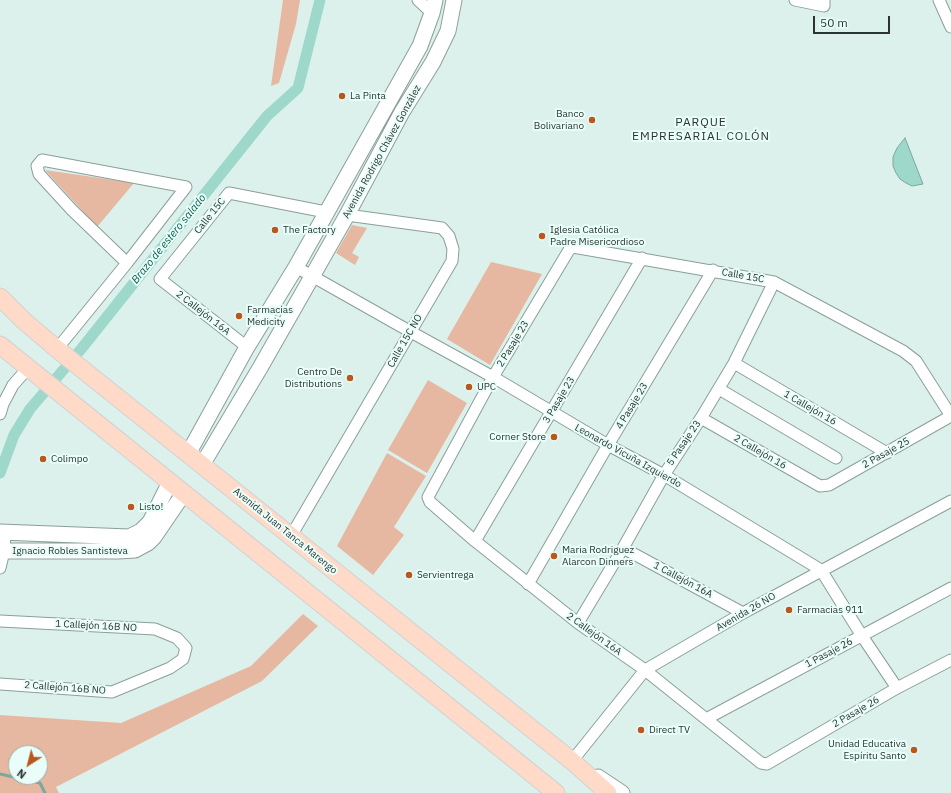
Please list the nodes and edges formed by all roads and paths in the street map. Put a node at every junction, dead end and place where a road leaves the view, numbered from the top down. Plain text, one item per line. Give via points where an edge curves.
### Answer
1 (418, 0) edge
2 (454, 0) edge
3 (795, 0) edge
4 (940, 0) edge
5 (810, 2) edge
6 (824, 3) edge
7 (433, 6) edge
8 (951, 27) edge
9 (326, 212) junction
10 (347, 215) junction
11 (569, 250) joint
12 (642, 258) junction
13 (128, 263) junction
14 (296, 267) junction
15 (713, 270) junction
16 (311, 276) junction
17 (160, 279) joint
18 (774, 282) junction
19 (0, 297) edge
20 (411, 332) junction
21 (0, 345) edge
22 (247, 347) junction
23 (60, 352) junction
24 (734, 363) junction
25 (28, 368) junction
26 (493, 377) junction
27 (718, 389) junction
28 (551, 412) junction
29 (0, 414) edge
30 (951, 416) edge
31 (701, 418) junction
32 (608, 445) junction
33 (887, 453) junction
34 (188, 454) junction
35 (836, 458) dead end
36 (202, 465) junction
37 (664, 474) junction
38 (170, 482) junction
39 (820, 486) joint
40 (184, 493) junction
41 (951, 501) edge
42 (430, 502) joint
43 (2, 533) edge
44 (291, 536) junction
45 (475, 541) junction
46 (623, 548) junction
47 (2, 551) edge
48 (0, 568) edge
49 (821, 570) junction
50 (528, 584) junction
51 (951, 588) edge
52 (743, 613) junction
53 (0, 621) edge
54 (578, 624) junction
55 (862, 636) junction
56 (186, 648) joint
57 (951, 660) edge
58 (645, 670) junction
59 (0, 684) edge
60 (897, 688) junction
61 (706, 719) junction
62 (572, 761) junction
63 (761, 763) joint
64 (556, 793) edge
65 (608, 793) edge
66 (622, 793) edge

1 - 7 street
2 - 10 street, Avenida Rodrigo Chávez González via 448,32
3 - 5 street
4 - 8 street
5 - 6 street
7 - 9 street, Avenida Rodrigo Chávez González via 420,46
9 - 14 street, Avenida Rodrigo Chávez González
9 - 17 street, Calle 15C via 229,193
10 - 16 street, Avenida Rodrigo Chávez González
10 - 20 street, Calle 15C NO via 431,225 442,228 449,236 454,249 452,261
11 - 12 street, Calle 15C via 573,247
11 - 26 street, 2 Pasaje 23
12 - 15 street, Calle 15C
12 - 28 street, 3 Pasaje 23
13 - 13 street via 186,188 42,160 37,166 39,174 72,210
13 - 23 street
14 - 16 street, Leonardo Vicuña Izquierdo
14 - 22 street, Avenida Rodrigo Chávez González
15 - 18 street, Calle 15C
15 - 32 street, 4 Pasaje 23
16 - 20 street, Leonardo Vicuña Izquierdo
16 - 36 street, Avenida Rodrigo Chávez González
17 - 22 street, 2 Callejón 16A
18 - 24 street, 5 Pasaje 23
18 - 30 street, Calle 15C via 903,351 916,361
19 - 23 main road, Avenida Juan Tanca Marengo
20 - 26 street, Leonardo Vicuña Izquierdo
20 - 44 street, Calle 15C NO
21 - 25 main road
22 - 34 street, Avenida Rodrigo Chávez González
23 - 34 main road, Avenida Juan Tanca Marengo
24 - 27 street, 5 Pasaje 23
24 - 33 street, 1 Callejón 16
25 - 29 street via 13,385
25 - 38 main road
26 - 28 street, Leonardo Vicuña Izquierdo
26 - 42 street, 2 Pasaje 23 via 428,496
27 - 31 street, 5 Pasaje 23
27 - 35 street
28 - 32 street, Leonardo Vicuña Izquierdo
28 - 45 street, 3 Pasaje 23
30 - 33 street, 2 Pasaje 25
31 - 37 street, 5 Pasaje 23
31 - 39 street, 2 Callejón 16
32 - 37 street, Leonardo Vicuña Izquierdo
32 - 50 street, 4 Pasaje 23
33 - 39 street, 2 Pasaje 25 via 829,485
34 - 36 main road, Avenida Juan Tanca Marengo
36 - 44 main road, Avenida Juan Tanca Marengo
37 - 46 street, 5 Pasaje 23
37 - 49 street, Leonardo Vicuña Izquierdo
38 - 40 main road
38 - 43 street, Ignacio Robles Santisteva via 150,522 141,531 129,537
40 - 47 street, Ignacio Robles Santisteva via 154,537 135,550
40 - 64 main road
41 - 49 street, Avenida 26 NO
42 - 45 street, 2 Callejón 16A
43 - 47 street
44 - 62 main road, Avenida Juan Tanca Marengo
45 - 50 street, 2 Callejón 16A
46 - 52 street, 1 Callejón 16A
46 - 54 street, 5 Pasaje 23
47 - 48 street
49 - 52 street, Avenida 26 NO
49 - 55 street, Leonardo Vicuña Izquierdo
50 - 54 street, 2 Callejón 16A
51 - 55 street, 1 Pasaje 26
52 - 58 street, Avenida 26 NO
53 - 56 street, 1 Callejón 16B NO via 155,629 177,638
54 - 58 street, 2 Callejón 16A
55 - 60 street, Leonardo Vicuña Izquierdo
55 - 61 street, 1 Pasaje 26
56 - 59 street, 2 Callejón 16B NO via 183,659 170,668 112,692
57 - 60 street, 2 Pasaje 26
58 - 61 street, 2 Callejón 16A
58 - 62 street, Avenida 26 NO
60 - 63 street, 2 Pasaje 26 via 767,764
61 - 63 street, 2 Callejón 16A
62 - 65 main road, Avenida Juan Tanca Marengo
62 - 66 street, Avenida Juan Tanca Marengo

